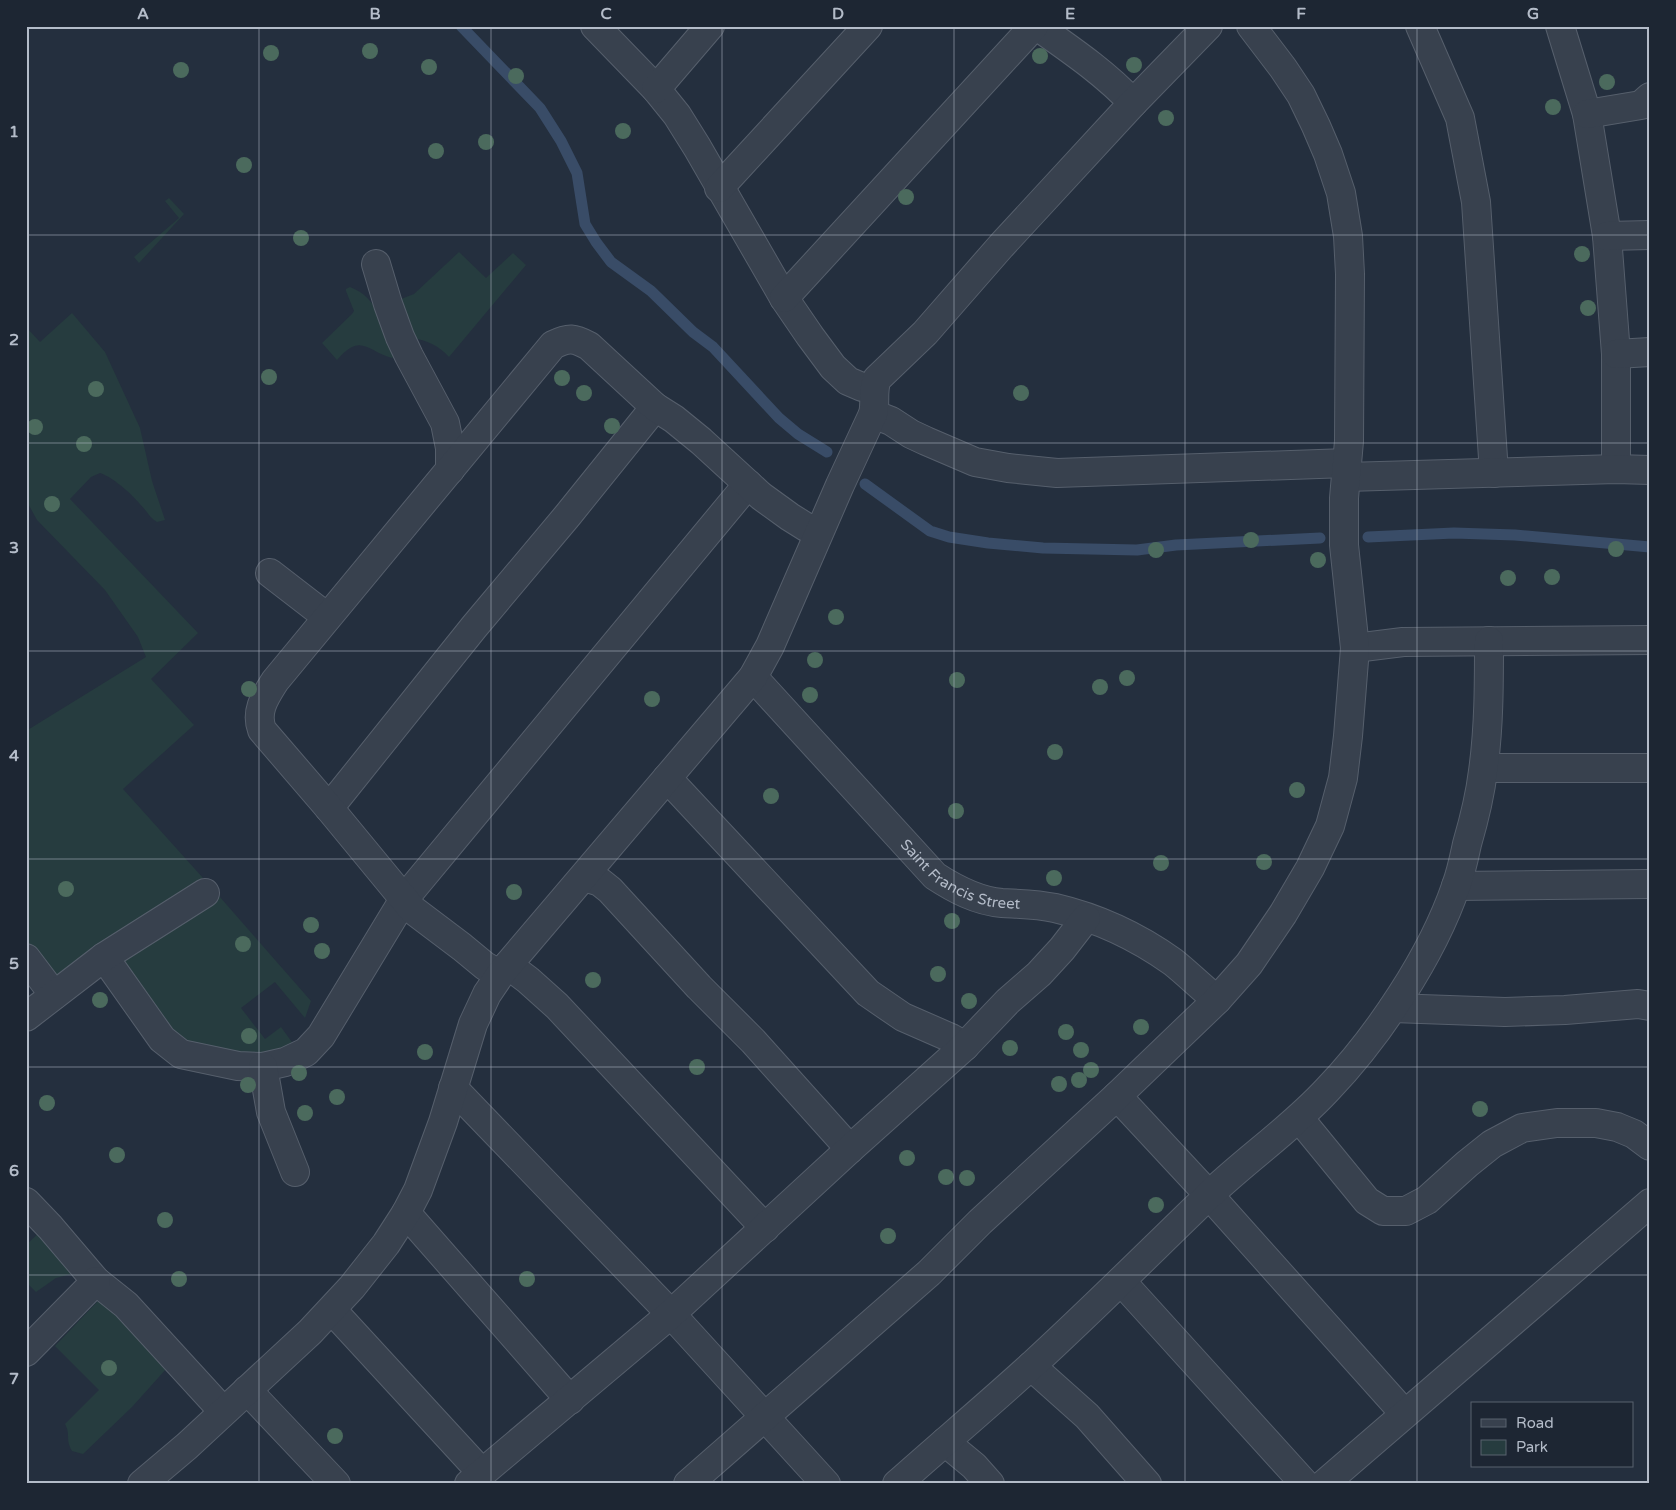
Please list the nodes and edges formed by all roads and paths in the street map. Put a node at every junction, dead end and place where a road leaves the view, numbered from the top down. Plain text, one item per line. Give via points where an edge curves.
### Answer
1 (595, 26) edge
2 (710, 26) edge
3 (868, 26) edge
4 (1036, 26) edge
5 (1208, 26) edge
6 (1251, 26) edge
7 (1420, 26) edge
8 (1562, 27) edge
9 (656, 88) junction
10 (1133, 103) junction
11 (1647, 103) edge
12 (1587, 114) junction
13 (719, 188) junction
14 (1650, 235) edge
15 (1608, 236) junction
16 (376, 264) dead end
17 (784, 298) junction
18 (1650, 352) edge
19 (1616, 354) junction
20 (874, 387) junction
21 (655, 407) junction
22 (873, 414) junction
23 (1616, 469) junction
24 (450, 470) junction
25 (1346, 470) junction
26 (1650, 470) edge
27 (1494, 473) junction
28 (748, 484) junction
29 (819, 531) junction
30 (270, 573) dead end
31 (327, 618) junction
32 (1650, 640) edge
33 (1489, 641) junction
34 (1355, 648) junction
35 (753, 677) junction
36 (1484, 768) junction
37 (1650, 768) edge
38 (667, 778) junction
39 (329, 808) junction
40 (584, 877) junction
41 (1650, 884) edge
42 (1456, 886) junction
43 (205, 894) dead end
44 (404, 899) junction
45 (1086, 918) junction
46 (104, 957) junction
47 (26, 958) edge
48 (505, 968) junction
49 (54, 995) junction
50 (1217, 1000) junction
51 (1650, 1006) edge
52 (1393, 1008) junction
53 (26, 1017) edge
54 (964, 1046) junction
55 (263, 1066) junction
56 (454, 1088) junction
57 (1117, 1096) junction
58 (1299, 1118) junction
59 (1650, 1146) edge
60 (850, 1148) junction
61 (295, 1172) dead end
62 (1209, 1195) junction
63 (26, 1202) edge
64 (1650, 1203) edge
65 (406, 1213) junction
66 (765, 1228) junction
67 (96, 1281) junction
68 (1122, 1281) junction
69 (332, 1310) junction
70 (671, 1314) junction
71 (26, 1352) edge
72 (1031, 1366) junction
73 (247, 1390) junction
74 (570, 1400) junction
75 (223, 1411) junction
76 (1404, 1413) junction
77 (764, 1416) junction
78 (945, 1442) junction
79 (476, 1478) edge
80 (156, 1480) edge
81 (336, 1484) edge
82 (688, 1484) edge
83 (826, 1484) edge
84 (897, 1484) edge
85 (990, 1484) edge
86 (1147, 1484) edge
87 (1304, 1484) edge
88 (1324, 1484) edge

1 - 9 street
2 - 9 street
3 - 13 street
4 - 10 street via 1088,62
4 - 17 street
5 - 10 street
6 - 25 street via 1301,96 1328,154 1341,193 1350,274
7 - 27 street via 1460,118 1476,202
8 - 12 street
9 - 13 street via 687,131
10 - 20 street via 924,333 881,375
11 - 12 street
12 - 15 street
13 - 17 street
14 - 15 street
15 - 19 street
16 - 24 street via 403,343 445,423
17 - 20 street via 833,367 848,381
18 - 19 street
19 - 23 street
20 - 22 street
21 - 24 street via 589,346 565,339 553,345
21 - 28 street via 701,440
21 - 39 street
22 - 25 street via 926,442 975,462 1008,468 1058,473
22 - 29 street
23 - 26 street
23 - 27 street
24 - 31 street
25 - 27 street
25 - 34 street via 1344,545
28 - 29 street via 790,518
28 - 44 street
29 - 35 street via 770,646
30 - 31 street
31 - 39 street via 275,681 260,709 259,721 276,748
32 - 33 street
33 - 34 street via 1403,642
33 - 36 street
34 - 50 street via 1343,778 1330,826 1283,914 1250,964
35 - 38 street
35 - 45 street, Saint Francis Street via 935,876 977,898 1056,908
36 - 37 street
36 - 42 street
38 - 40 street
38 - 54 street via 868,993 903,1017
39 - 44 street
40 - 48 street
40 - 60 street via 600,882 610,890
41 - 42 street
42 - 52 street via 1418,968
43 - 46 street
44 - 48 street via 420,916 485,966 492,970
44 - 55 street via 321,1036 306,1052 285,1062
45 - 50 street, Saint Francis Street via 1129,934 1174,963
45 - 54 street via 1062,950
46 - 49 street
46 - 55 street via 162,1039 181,1054 238,1066
47 - 49 street
48 - 56 street via 487,994 473,1024
48 - 66 street via 528,980 557,1006
49 - 53 street
50 - 57 street
51 - 52 street via 1505,1012
52 - 58 street via 1328,1089
54 - 60 street
55 - 61 street via 271,1112
56 - 65 street via 418,1190
56 - 70 street
57 - 62 street
57 - 77 street via 929,1273
58 - 59 street via 1367,1201 1383,1211 1406,1211 1427,1200 1486,1149 1522,1128 1557,1123 1596,1123 1634,1134
58 - 62 street
60 - 66 street
62 - 68 street
62 - 76 street
63 - 67 street
64 - 76 street
65 - 69 street via 386,1244
65 - 74 street
66 - 70 street
67 - 71 street
67 - 75 street via 126,1305
68 - 72 street
68 - 87 street
69 - 73 street
69 - 79 street
70 - 74 street
70 - 77 street
72 - 78 street
72 - 86 street via 1088,1416
73 - 75 street
73 - 81 street
74 - 79 street
75 - 80 street
76 - 88 street
77 - 82 street
77 - 83 street
78 - 84 street
78 - 85 street

